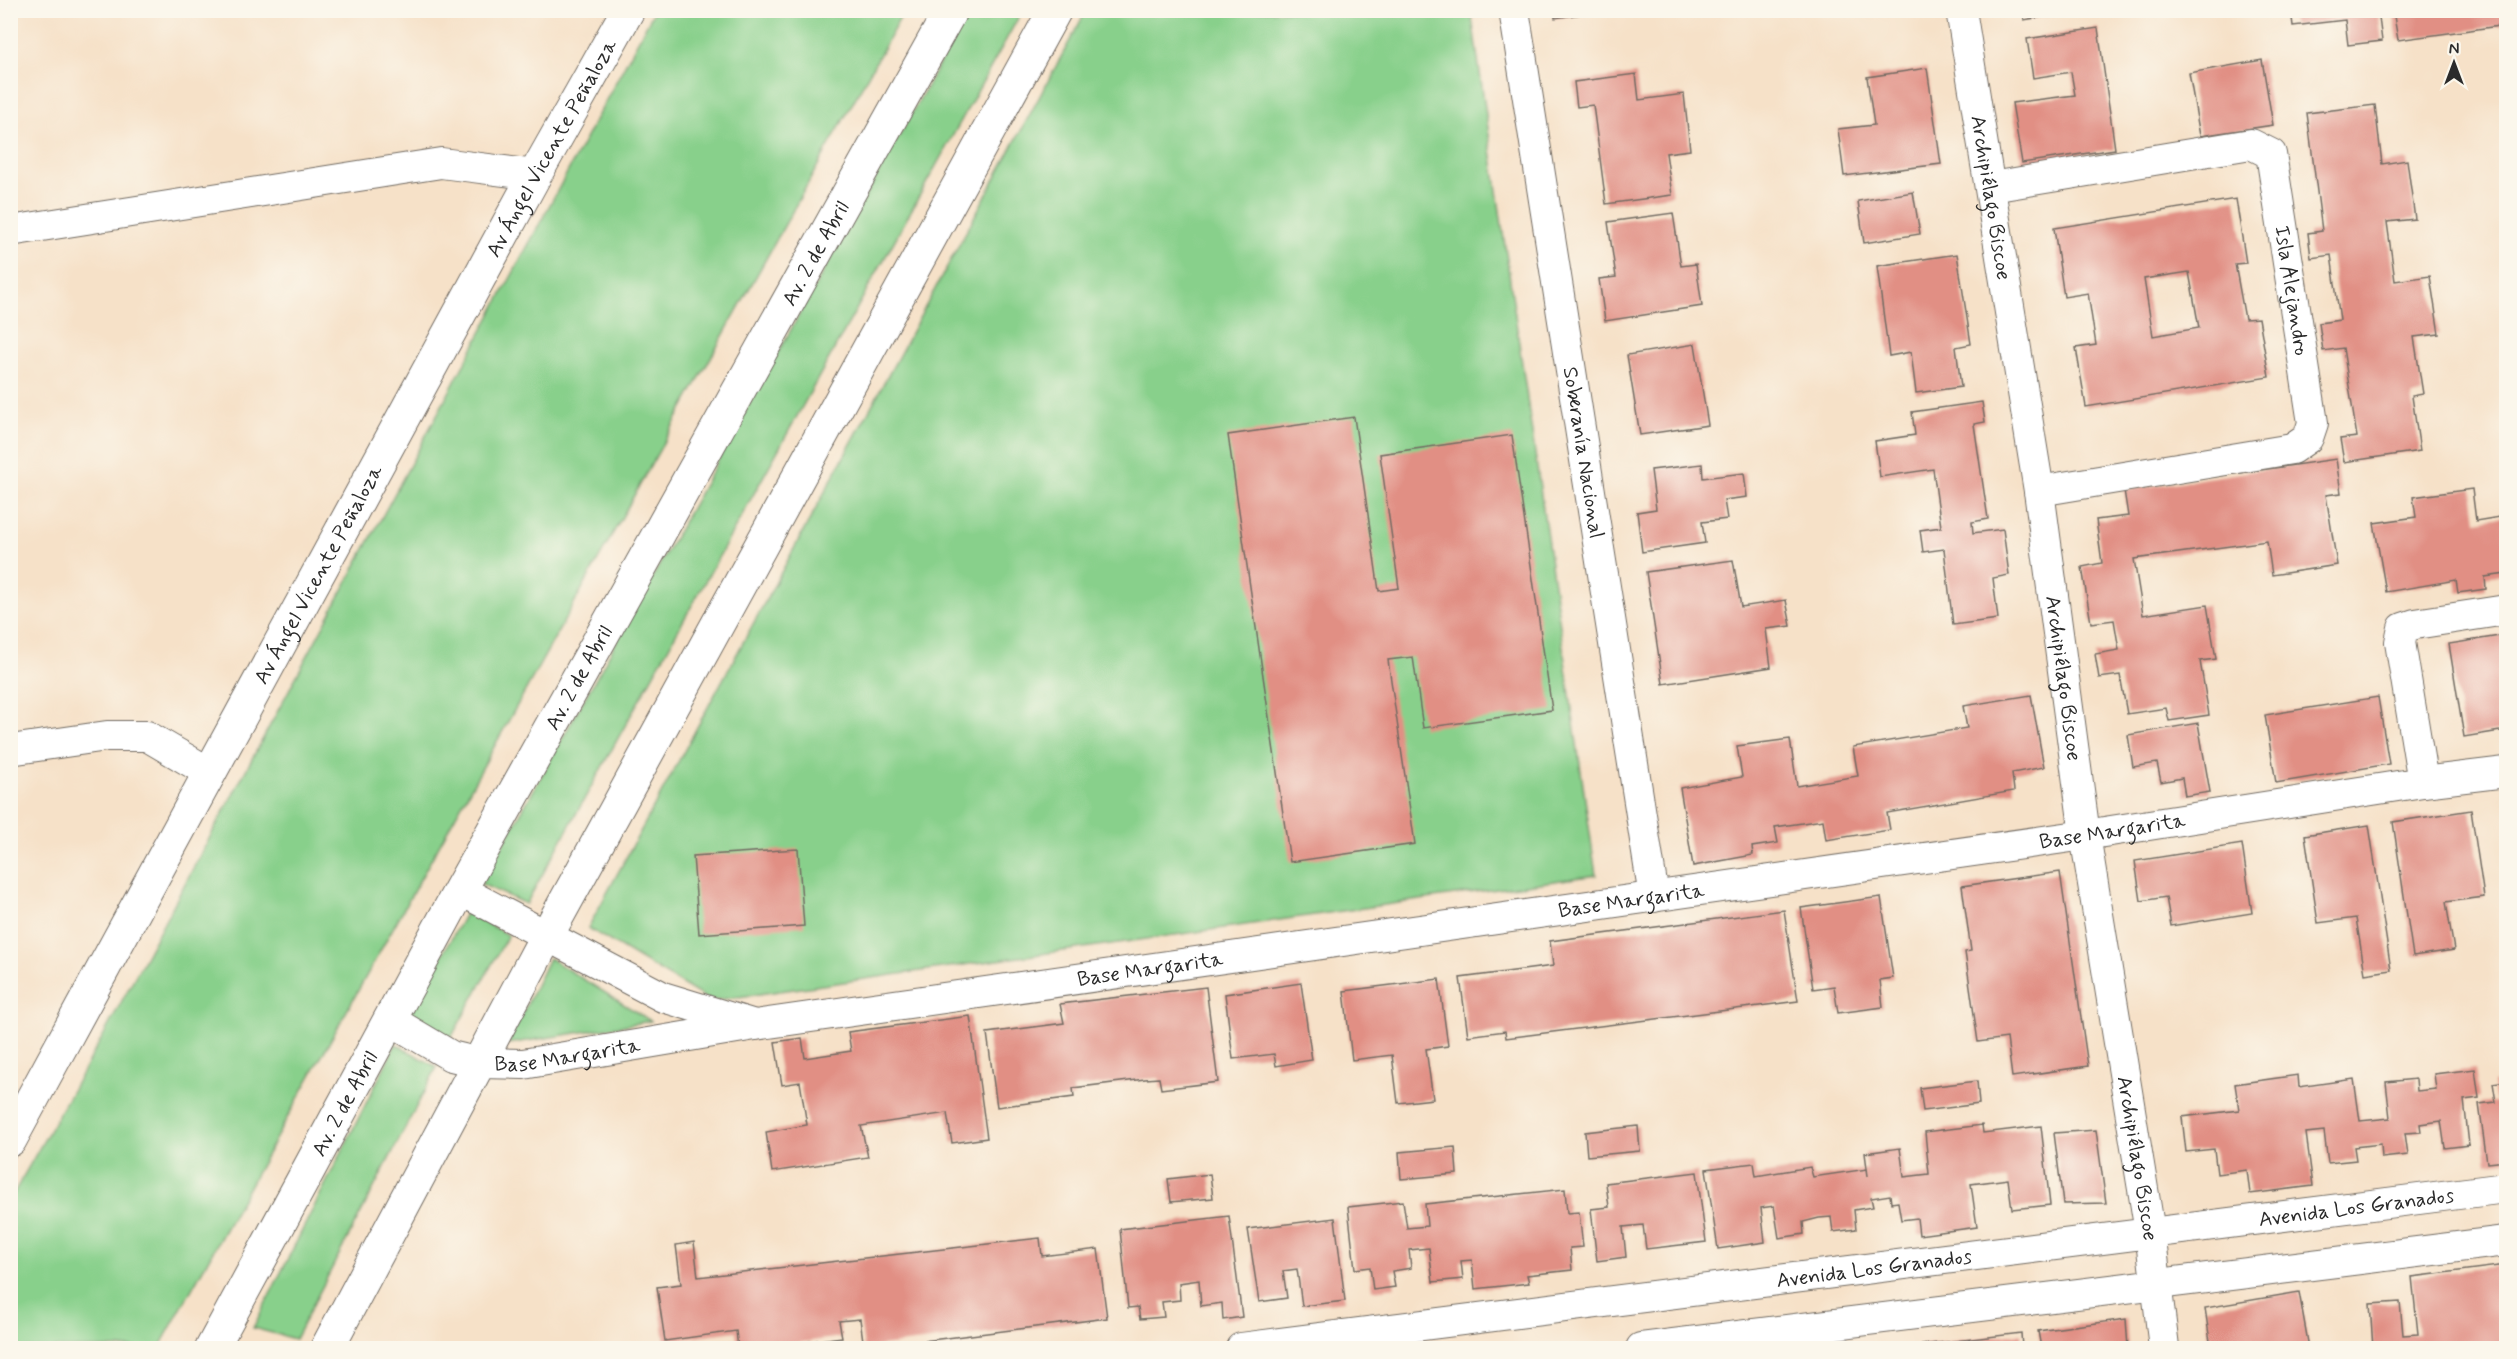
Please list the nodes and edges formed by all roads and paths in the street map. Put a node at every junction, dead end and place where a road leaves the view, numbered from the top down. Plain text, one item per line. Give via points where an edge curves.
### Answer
1 (628, 10) edge
2 (951, 10) edge
3 (1055, 10) edge
4 (1514, 10) edge
5 (1960, 10) edge
6 (535, 175) junction
7 (1991, 188) junction
8 (10, 231) edge
9 (2039, 491) junction
10 (2506, 610) edge
11 (10, 750) edge
12 (2506, 772) edge
13 (210, 773) junction
14 (2423, 782) junction
15 (2085, 834) junction
16 (460, 890) junction
17 (1654, 897) junction
18 (546, 937) junction
19 (389, 1019) junction
20 (755, 1025) junction
21 (480, 1063) junction
22 (10, 1140) edge
23 (2506, 1188) edge
24 (2150, 1232) junction
25 (2506, 1241) edge
26 (2157, 1285) junction
27 (212, 1348) edge
28 (327, 1348) edge
29 (1241, 1348) edge
30 (1641, 1348) edge
31 (2164, 1348) edge

1 - 6 main road, Av Ángel Vicente Peñaloza
2 - 16 main road, Av. 2 de Abril
3 - 18 main road
4 - 17 street, Soberanía Nacional
5 - 7 street, Archipiélago Biscoe
6 - 8 street via 441,163
6 - 13 main road, Av Ángel Vicente Peñaloza
7 - 9 street, Archipiélago Biscoe
7 - 9 street, Isla Alejandro via 2251,144 2271,154 2313,423 2308,438 2292,449
9 - 15 street, Archipiélago Biscoe
10 - 14 street via 2403,628 2400,642
11 - 13 street via 107,736 147,736
12 - 14 street, Base Margarita
13 - 22 main road, Av Ángel Vicente Peñaloza
14 - 15 street, Base Margarita
15 - 17 street, Base Margarita
15 - 24 street, Archipiélago Biscoe
16 - 18 street, Base Margarita
16 - 19 main road, Av. 2 de Abril
17 - 20 street, Base Margarita
18 - 20 street, Base Margarita via 663,997
18 - 21 main road
19 - 21 street, Base Margarita via 451,1056
19 - 27 main road, Av. 2 de Abril
20 - 21 street, Base Margarita via 523,1064
21 - 28 main road
23 - 24 street, Avenida Los Granados
24 - 26 street, Archipiélago Biscoe
24 - 29 street, Avenida Los Granados
25 - 26 street
26 - 30 street
26 - 31 street, Archipiélago Biscoe

